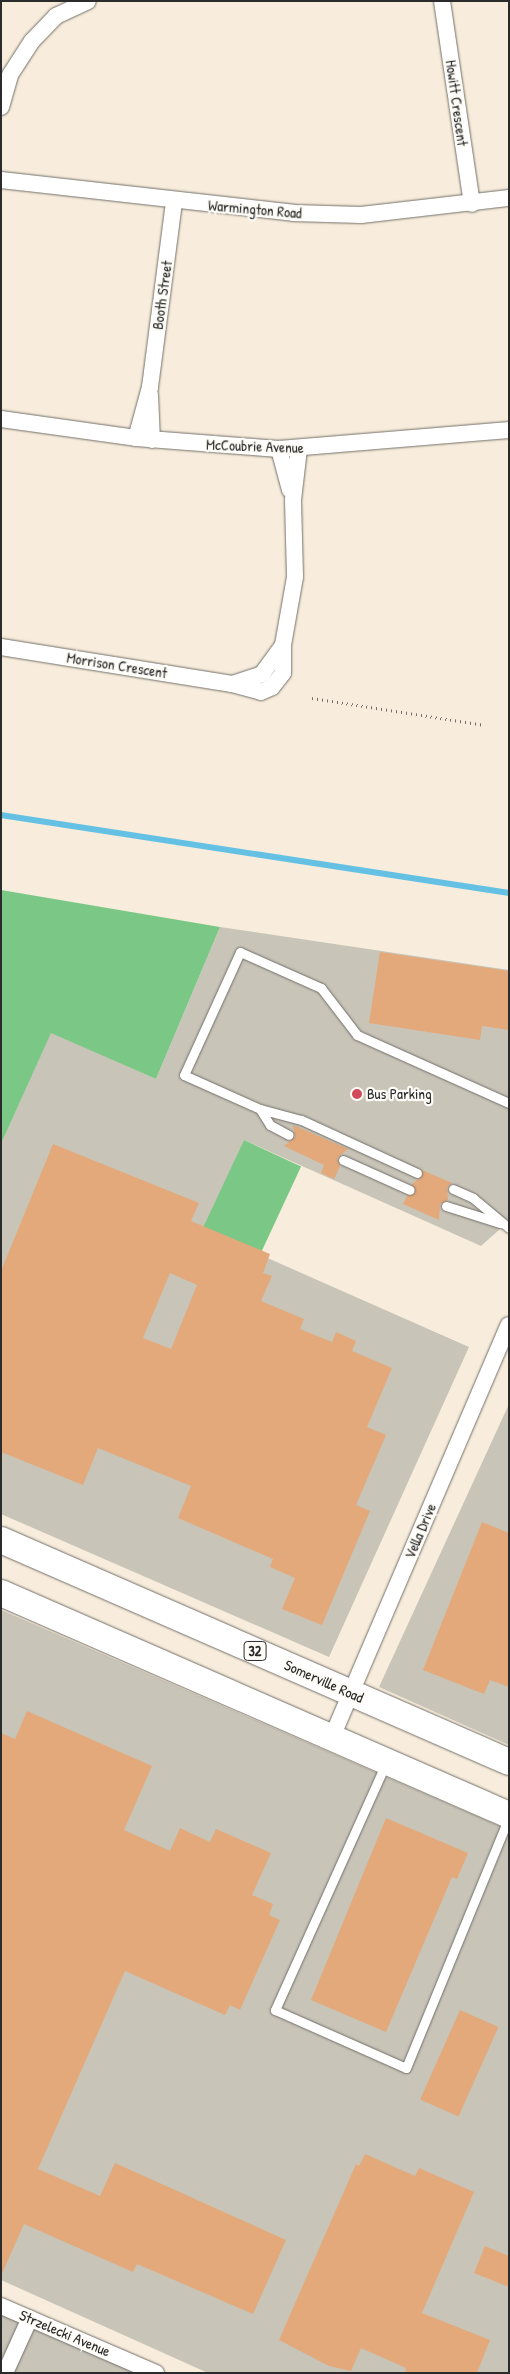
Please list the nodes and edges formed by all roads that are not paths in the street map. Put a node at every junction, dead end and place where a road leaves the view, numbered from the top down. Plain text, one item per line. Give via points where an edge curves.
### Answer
1 (88, 1) edge
2 (442, 1) edge
3 (1, 107) edge
4 (1, 180) edge
5 (509, 198) edge
6 (174, 202) junction
7 (472, 204) junction
8 (1, 419) edge
9 (509, 430) edge
10 (144, 439) junction
11 (279, 449) junction
12 (299, 449) junction
13 (293, 500) junction
14 (1, 647) edge
15 (509, 1103) edge
16 (260, 1109) junction
17 (289, 1135) dead end
18 (343, 1160) dead end
19 (418, 1173) dead end
20 (453, 1189) dead end
21 (410, 1190) dead end
22 (446, 1206) dead end
23 (507, 1227) edge
24 (509, 1325) edge
25 (1, 1540) edge
26 (1, 1593) edge
27 (351, 1693) junction
28 (332, 1737) junction
29 (386, 1761) junction
30 (509, 1762) edge
31 (509, 1816) edge
32 (1, 2306) edge
33 (30, 2318) junction
34 (5, 2373) edge
35 (156, 2373) edge

1 - 3 street via 56,16 32,41 10,75
2 - 7 street, Howitt Crescent
4 - 6 street, Warmington Road
5 - 7 street, Warmington Road
6 - 7 street, Warmington Road via 361,215
6 - 10 street, Booth Street
8 - 10 street, McCoubrie Avenue
9 - 12 street, McCoubrie Avenue
10 - 11 street, McCoubrie Avenue
11 - 12 street, McCoubrie Avenue
11 - 13 street, Morrison Crescent
12 - 13 street, Morrison Crescent
13 - 14 street, Morrison Crescent via 295,577 283,645 283,673 272,687 261,692 232,684
15 - 16 lane via 357,1035 321,988 240,952 184,1075
16 - 17 lane via 270,1125
16 - 19 lane via 301,1120
18 - 21 lane
20 - 23 lane via 473,1198
22 - 23 lane
24 - 27 street, Vella Drive
25 - 27 main road, Somerville Road / 32
26 - 28 main road
27 - 28 street, Vella Drive
27 - 30 main road, Somerville Road / 32
28 - 29 main road
29 - 31 main road
29 - 31 lane via 275,2010 406,2068
32 - 33 street, Strzelecki Avenue
33 - 34 street
33 - 35 street, Strzelecki Avenue

